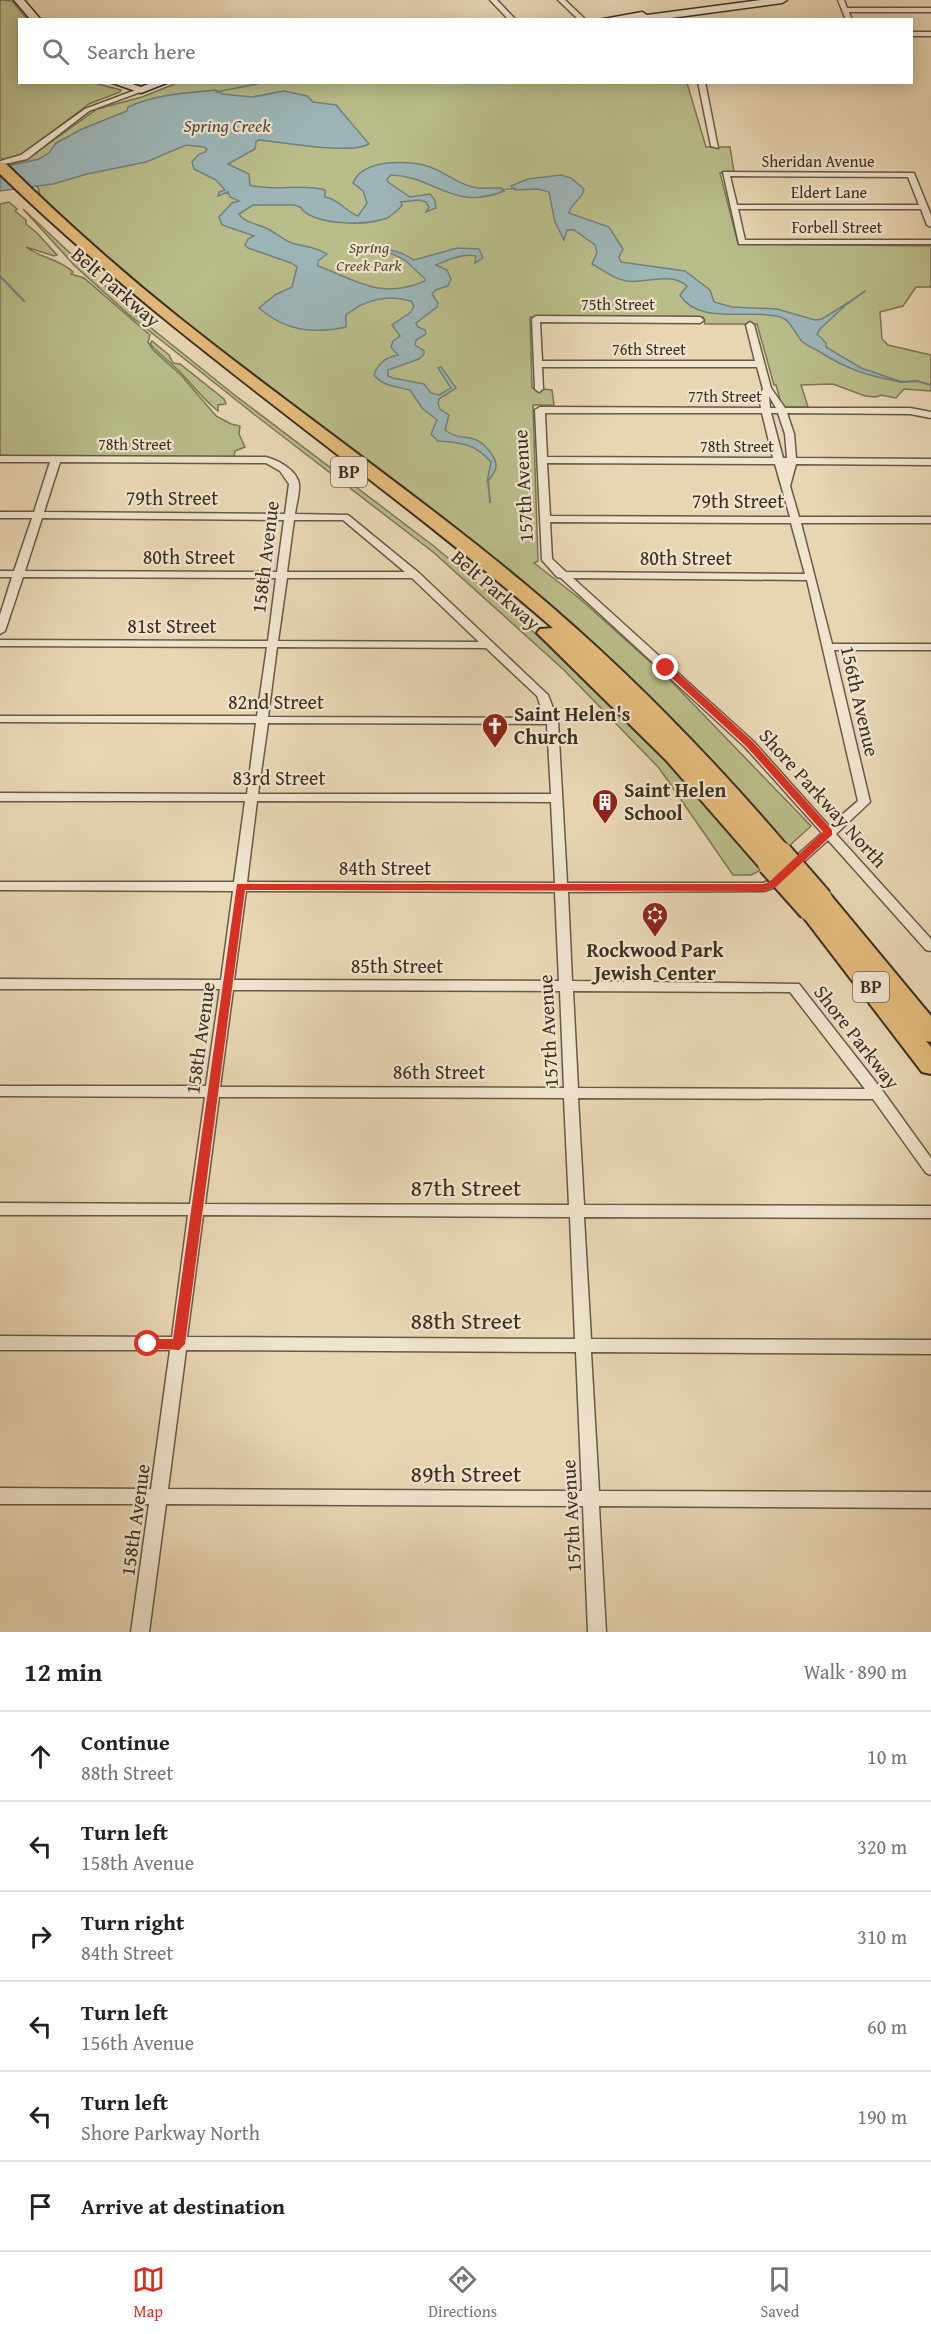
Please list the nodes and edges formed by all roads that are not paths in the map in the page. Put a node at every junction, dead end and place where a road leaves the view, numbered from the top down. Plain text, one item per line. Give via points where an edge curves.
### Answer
1 (19, 0) edge
2 (28, 0) edge
3 (484, 0) edge
4 (493, 0) edge
5 (561, 0) edge
6 (782, 0) edge
7 (841, 0) edge
8 (685, 8) edge
9 (846, 10) junction
10 (931, 10) edge
11 (37, 18) edge
12 (38, 18) edge
13 (502, 18) edge
14 (511, 18) edge
15 (581, 18) edge
16 (616, 18) edge
17 (639, 18) edge
18 (848, 18) edge
19 (913, 34) edge
20 (931, 34) edge
21 (122, 84) edge
22 (151, 84) edge
23 (158, 84) edge
24 (700, 84) edge
25 (141, 90) junction
26 (715, 146) dead end
27 (0, 164) edge
28 (0, 178) edge
29 (32, 205) junction
30 (734, 207) junction
31 (924, 207) junction
32 (931, 225) edge
33 (931, 242) edge
34 (700, 320) dead end
35 (750, 325) dead end
36 (538, 364) junction
37 (760, 364) junction
38 (539, 389) dead end
39 (767, 389) junction
40 (540, 410) joint
41 (767, 411) junction
42 (781, 411) junction
43 (931, 415) edge
44 (0, 459) edge
45 (56, 459) junction
46 (543, 460) junction
47 (270, 461) joint
48 (778, 461) junction
49 (793, 461) junction
50 (931, 462) edge
51 (786, 485) junction
52 (0, 515) edge
53 (38, 515) junction
54 (290, 517) junction
55 (345, 517) joint
56 (545, 519) junction
57 (795, 519) junction
58 (931, 520) edge
59 (548, 560) joint
60 (0, 574) edge
61 (18, 574) junction
62 (561, 574) junction
63 (283, 575) junction
64 (415, 575) junction
65 (810, 577) junction
66 (0, 631) edge
67 (0, 643) edge
68 (273, 644) junction
69 (488, 645) junction
70 (931, 646) edge
71 (827, 647) junction
72 (0, 719) edge
73 (263, 720) junction
74 (552, 721) junction
75 (0, 797) edge
76 (253, 797) junction
77 (557, 798) junction
78 (828, 832) junction
79 (773, 868) junction
80 (0, 885) edge
81 (241, 886) junction
82 (562, 888) junction
83 (816, 905) junction
84 (926, 934) edge
85 (931, 947) edge
86 (0, 984) edge
87 (227, 985) junction
88 (567, 986) junction
89 (794, 987) joint
90 (931, 1033) edge
91 (931, 1065) edge
92 (0, 1091) edge
93 (213, 1092) junction
94 (573, 1092) junction
95 (877, 1094) junction
96 (931, 1169) edge
97 (0, 1209) edge
98 (196, 1210) junction
99 (578, 1211) junction
100 (931, 1212) edge
101 (0, 1343) edge
102 (179, 1344) junction
103 (584, 1346) junction
104 (931, 1347) edge
105 (0, 1496) edge
106 (158, 1497) junction
107 (591, 1498) junction
108 (931, 1500) edge
109 (140, 1632) edge
110 (597, 1632) edge

1 - 11 main road
2 - 12 main road
3 - 13 street
4 - 14 street
5 - 15 street
6 - 8 main road
7 - 9 street
8 - 16 main road
8 - 17 main road
9 - 10 street
9 - 18 street
19 - 20 street
21 - 25 main road
22 - 25 main road
23 - 25 main road
24 - 26 street
25 - 27 street via 87,110 24,157
27 - 29 highway, Belt Parkway / BP
28 - 29 highway, Belt Parkway / BP
29 - 79 highway, Belt Parkway / BP via 94,269 164,329 435,538 519,608 674,755
30 - 31 street, Eldert Lane
30 - 31 street, Sheridan Avenue via 726,174 911,175
30 - 33 street, Forbell Street via 742,242
31 - 32 street
34 - 36 street, 75th Street via 536,319
35 - 37 street, 156th Avenue
36 - 37 street, 76th Street
36 - 38 street
37 - 39 street, 156th Avenue
39 - 41 street, 156th Avenue
39 - 42 street, 156th Avenue
40 - 41 street, 77th Street
40 - 46 street, 157th Avenue
41 - 42 street, 77th Street
41 - 48 street, 156th Avenue
42 - 43 street, 77th Street via 910,411
42 - 49 street, 156th Avenue
44 - 45 street, 78th Street
45 - 47 street, 78th Street
45 - 53 street
46 - 48 street, 78th Street
46 - 56 street, 157th Avenue
47 - 54 street, 158th Avenue via 292,478
48 - 49 street, 78th Street
48 - 51 street, 156th Avenue
49 - 50 street, 78th Street
49 - 51 street, 156th Avenue
51 - 57 street, 156th Avenue
52 - 53 street, 79th Street
53 - 54 street, 79th Street
53 - 61 street
54 - 55 street, 79th Street
54 - 63 street, 158th Avenue
55 - 64 street, 157th Avenue
56 - 57 street, 79th Street
56 - 59 street, 157th Avenue
57 - 58 street, 79th Street
57 - 65 street, 156th Avenue
59 - 62 street, Shore Parkway North
60 - 61 street, 80th Street
61 - 63 street, 80th Street
61 - 66 street
62 - 65 street, 80th Street
62 - 78 street, Shore Parkway North via 749,744
63 - 64 street, 80th Street
63 - 68 street, 158th Avenue
64 - 69 street, 157th Avenue
65 - 71 street, 156th Avenue
67 - 68 street, 81st Street
68 - 69 street, 81st Street
68 - 73 street, 158th Avenue
69 - 74 street, 157th Avenue via 543,695
70 - 71 street
71 - 78 street, 156th Avenue via 864,802
72 - 73 street, 82nd Street
73 - 74 street, 82nd Street
73 - 76 street, 158th Avenue
74 - 77 street, 157th Avenue
75 - 76 street, 83rd Street
76 - 77 street, 83rd Street
76 - 81 street, 158th Avenue
77 - 82 street, 157th Avenue
78 - 79 street, 156th Avenue
78 - 84 street, Shore Parkway North
79 - 82 street, 84th Street
79 - 83 highway, Belt Parkway / BP, bridge
80 - 81 street, 84th Street
81 - 82 street, 84th Street
81 - 87 street, 158th Avenue
82 - 88 street, 157th Avenue
83 - 90 highway, Belt Parkway / BP
83 - 91 highway, Belt Parkway / BP
84 - 85 street, Shore Parkway North
86 - 87 street, 85th Street
87 - 88 street, 85th Street
87 - 93 street, 158th Avenue
88 - 89 street, 85th Street
88 - 94 street, 157th Avenue
89 - 95 street, Shore Parkway
92 - 93 street, 86th Street
93 - 94 street, 86th Street
93 - 98 street, 158th Avenue
94 - 95 street, 86th Street
94 - 99 street, 157th Avenue
95 - 96 street, Shore Parkway
97 - 98 street, 87th Street
98 - 99 street, 87th Street
98 - 102 street, 158th Avenue
99 - 100 street, 87th Street
99 - 103 street, 157th Avenue
101 - 102 street, 88th Street
102 - 103 street, 88th Street
102 - 106 street, 158th Avenue
103 - 104 street, 88th Street
103 - 107 street, 157th Avenue
105 - 106 street, 89th Street
106 - 107 street, 89th Street
106 - 109 street, 158th Avenue
107 - 108 street, 89th Street
107 - 110 street, 157th Avenue

